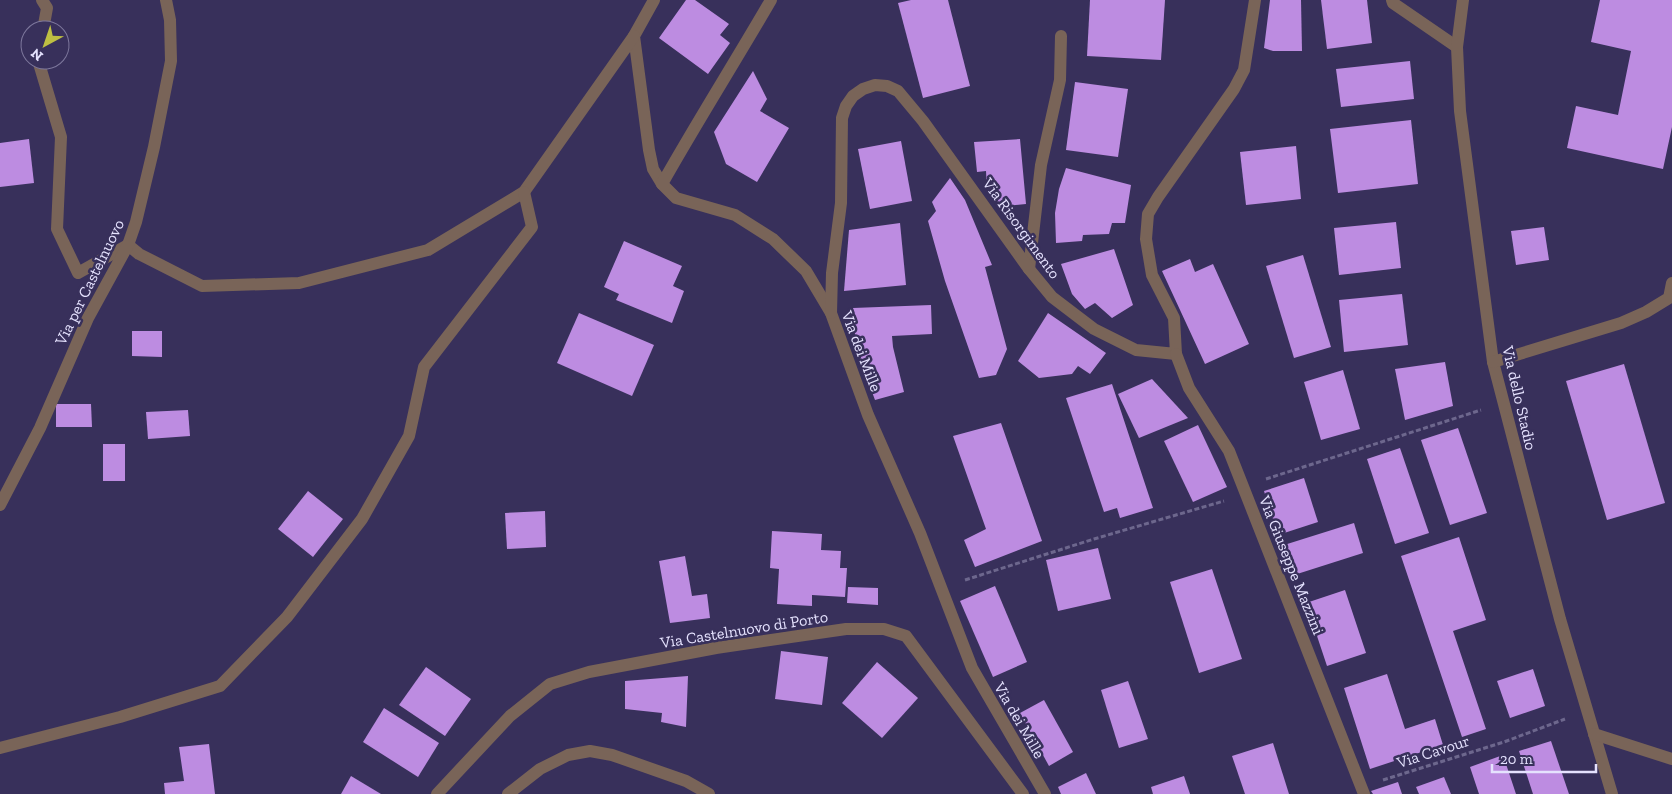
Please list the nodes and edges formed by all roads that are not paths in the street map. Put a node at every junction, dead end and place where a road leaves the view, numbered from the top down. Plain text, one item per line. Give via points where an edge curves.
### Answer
1 (42, 0) edge
2 (166, 0) edge
3 (654, 0) edge
4 (771, 0) edge
5 (1255, 0) edge
6 (1392, 0) edge
7 (1463, 0) edge
8 (45, 20) edge
9 (634, 36) junction
10 (1061, 36) dead end
11 (1457, 47) junction
12 (41, 70) edge
13 (662, 184) junction
14 (524, 192) junction
15 (128, 245) junction
16 (1029, 268) junction
17 (1672, 283) edge
18 (831, 313) junction
19 (1176, 354) junction
20 (1493, 362) junction
21 (0, 505) edge
22 (1594, 734) junction
23 (0, 748) edge
24 (1672, 759) edge
25 (1363, 791) edge
26 (437, 794) edge
27 (508, 794) edge
28 (709, 794) edge
29 (1023, 794) edge
30 (1044, 794) edge
31 (1612, 794) edge

1 - 8 street via 47,8
2 - 15 street, Via per Castelnuovo via 171,61
3 - 9 street
4 - 13 street
5 - 19 street via 1244,70 1148,214 1146,239 1152,275 1174,318
6 - 11 street
7 - 11 street, Via dello Stadio
9 - 13 street via 649,150 653,169
9 - 14 street
10 - 16 street via 1060,80 1041,164
11 - 20 street, Via dello Stadio via 1460,110
12 - 15 street via 61,137 57,229 78,273
13 - 18 street, Via dei Mille via 676,198 735,215 773,239 806,271
14 - 15 street via 428,250 299,282 202,286 139,254
14 - 23 street via 532,227 424,366 409,436 362,519 287,618 220,686 120,717
15 - 21 street, Via per Castelnuovo via 88,318 40,428
16 - 18 street, Via Risorgimento via 907,100 898,91 875,85 863,88 853,96 842,118 841,203 832,273
16 - 19 street, Via Risorgimento via 1052,297 1094,329 1136,350
17 - 20 street via 1668,298 1646,312 1621,323
18 - 30 street, Via dei Mille via 868,415 920,533 972,668
19 - 25 street, Via Giuseppe Mazzini via 1189,388 1229,451
20 - 22 street, Via dello Stadio via 1560,619
22 - 24 street
22 - 31 street, Via dello Stadio
26 - 29 street, Via Castelnuovo di Porto via 510,716 550,684 588,672 716,648 846,629 884,629 906,636
27 - 28 street via 540,769 568,755 590,751 612,755 686,781

